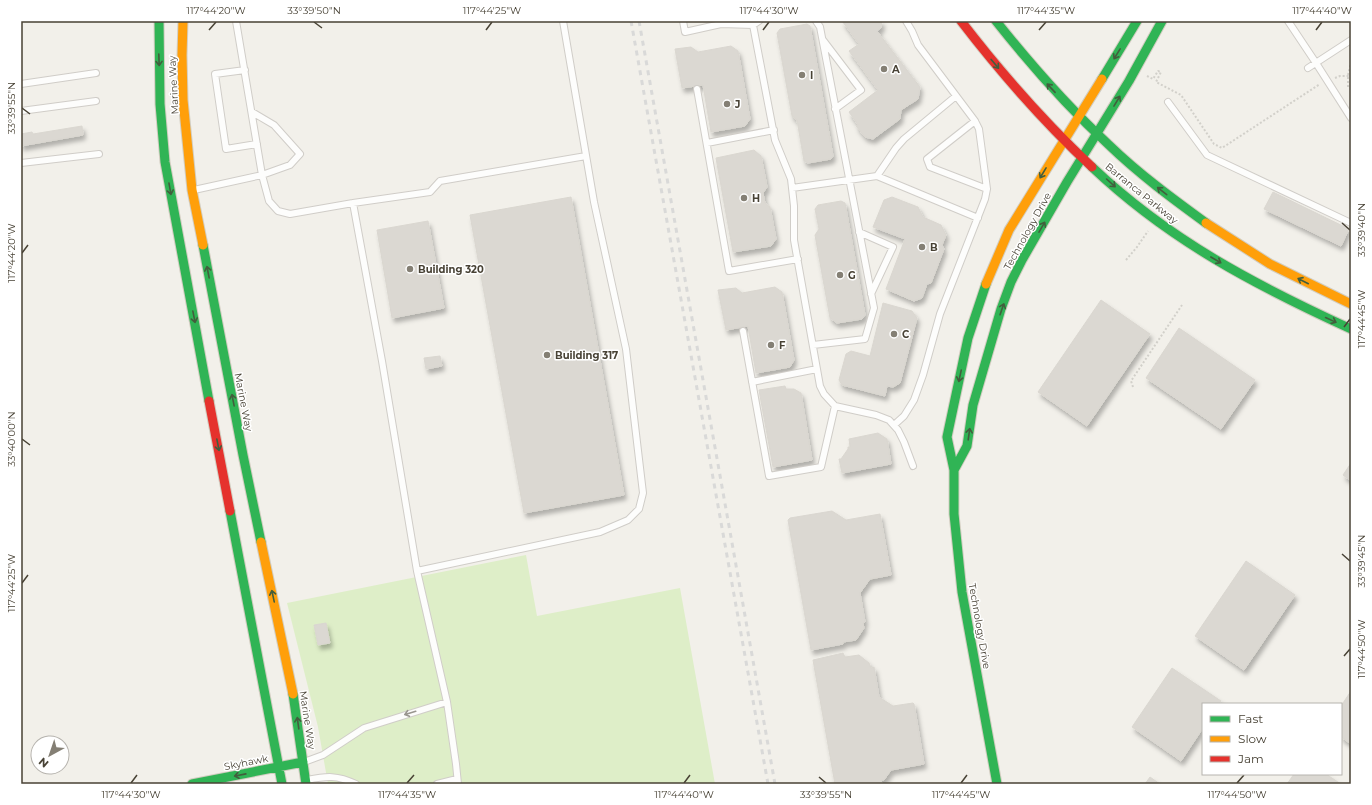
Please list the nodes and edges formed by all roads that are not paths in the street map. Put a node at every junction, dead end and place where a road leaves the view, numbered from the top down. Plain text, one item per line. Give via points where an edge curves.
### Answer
1 (159, 21) edge
2 (183, 21) edge
3 (236, 21) edge
4 (563, 21) edge
5 (683, 21) edge
6 (759, 21) edge
7 (816, 21) edge
8 (906, 21) edge
9 (961, 21) edge
10 (996, 21) edge
11 (1137, 21) edge
12 (1162, 21) edge
13 (1288, 21) edge
14 (753, 25) junction
15 (822, 39) junction
16 (1351, 40) edge
17 (1316, 63) junction
18 (1308, 68) dead end
19 (245, 70) junction
20 (96, 73) dead end
21 (21, 84) edge
22 (698, 89) dead end
23 (956, 96) junction
24 (96, 101) dead end
25 (1168, 102) dead end
26 (835, 109) junction
27 (21, 111) edge
28 (252, 112) junction
29 (1078, 116) junction
30 (1351, 118) edge
31 (975, 121) junction
32 (774, 130) junction
33 (1097, 134) junction
34 (1064, 140) junction
35 (707, 143) junction
36 (257, 144) junction
37 (99, 154) dead end
38 (586, 156) junction
39 (1082, 158) junction
40 (21, 162) edge
41 (262, 175) junction
42 (878, 176) junction
43 (849, 180) junction
44 (792, 188) junction
45 (987, 189) junction
46 (192, 190) junction
47 (353, 203) junction
48 (978, 218) junction
49 (1351, 223) edge
50 (859, 232) junction
51 (798, 259) junction
52 (871, 294) junction
53 (1351, 304) edge
54 (1351, 329) edge
55 (743, 331) dead end
56 (813, 345) junction
57 (817, 369) junction
58 (752, 382) junction
59 (835, 406) junction
60 (894, 426) junction
61 (913, 466) dead end
62 (954, 470) junction
63 (417, 571) junction
64 (447, 702) junction
65 (303, 762) junction
66 (278, 767) junction
67 (306, 782) edge
68 (458, 782) edge
69 (192, 784) edge
70 (281, 784) edge
71 (356, 784) edge
72 (437, 784) edge
73 (997, 784) edge

1 -> 66 main road, Marine Way via 160,104 175,219
2 - 46 main road, Marine Way via 183,100
3 - 19 lane
4 - 38 lane
5 - 14 lane via 685,32 721,24
6 - 14 lane
7 - 15 lane
8 - 23 lane via 918,45
9 -> 34 main road, Barranca Parkway via 1014,88
29 -> 10 main road, Barranca Parkway via 1038,74
11 -> 29 main road, Technology Drive
33 -> 12 main road, Technology Drive
13 - 17 lane
14 - 32 lane
15 - 26 lane
15 - 26 lane via 861,90
16 - 17 lane
17 - 18 lane
17 - 30 lane
19 - 28 lane
19 - 36 lane via 215,74 226,149
20 - 21 lane
22 - 35 lane
23 - 31 lane
23 - 42 lane via 904,139
24 - 27 lane
25 - 49 lane via 1207,155
26 - 43 lane
28 - 36 lane
28 - 41 lane via 274,125 300,154 290,165
29 - 33 main road, Barranca Parkway
29 - 34 main road, Technology Drive
31 - 45 lane via 979,129
31 - 45 lane via 927,158 930,167
32 - 35 lane
32 - 44 lane via 775,140 791,179
33 - 39 main road, Technology Drive
53 -> 33 main road, Barranca Parkway via 1245,249 1193,215 1142,175
34 - 39 main road, Barranca Parkway
34 -> 62 main road, Technology Drive via 1009,230 974,318 947,437
35 - 51 lane via 729,271
36 - 41 lane
37 - 40 lane
38 - 47 lane via 440,181 430,192
38 - 63 lane via 626,349 643,493 639,509 628,520 600,532
39 -> 54 main road, Barranca Parkway via 1155,220 1196,248 1287,300
62 -> 39 main road, Technology Drive via 967,446 973,405 1011,282
41 - 46 lane
41 - 47 lane via 270,201 278,211 290,214
42 - 43 lane
42 - 48 lane
43 - 44 lane
43 - 50 lane
44 - 51 lane via 794,240
45 - 48 lane
65 -> 46 main road, Marine Way via 295,704 243,455
47 - 63 lane
48 - 60 lane via 940,314 914,400
50 - 52 lane
50 - 52 lane via 893,247
51 - 56 lane
52 - 56 lane via 874,308 864,340
55 - 58 lane
56 - 57 lane
57 - 58 lane
57 - 59 lane via 820,386
58 - 59 lane via 769,476 822,466
59 - 60 lane via 889,420
60 - 61 lane via 904,442
62 - 73 main road, Technology Drive via 954,514 962,592
63 - 64 lane
64 -> 65 lane via 364,728 323,755
64 - 68 lane
65 - 66 main road, Skyhawk
65 - 67 main road, Marine Way
66 -> 69 main road, Skyhawk
66 - 70 main road, Marine Way
67 - 70 main road
67 - 71 lane via 325,776 344,778
68 - 72 lane

